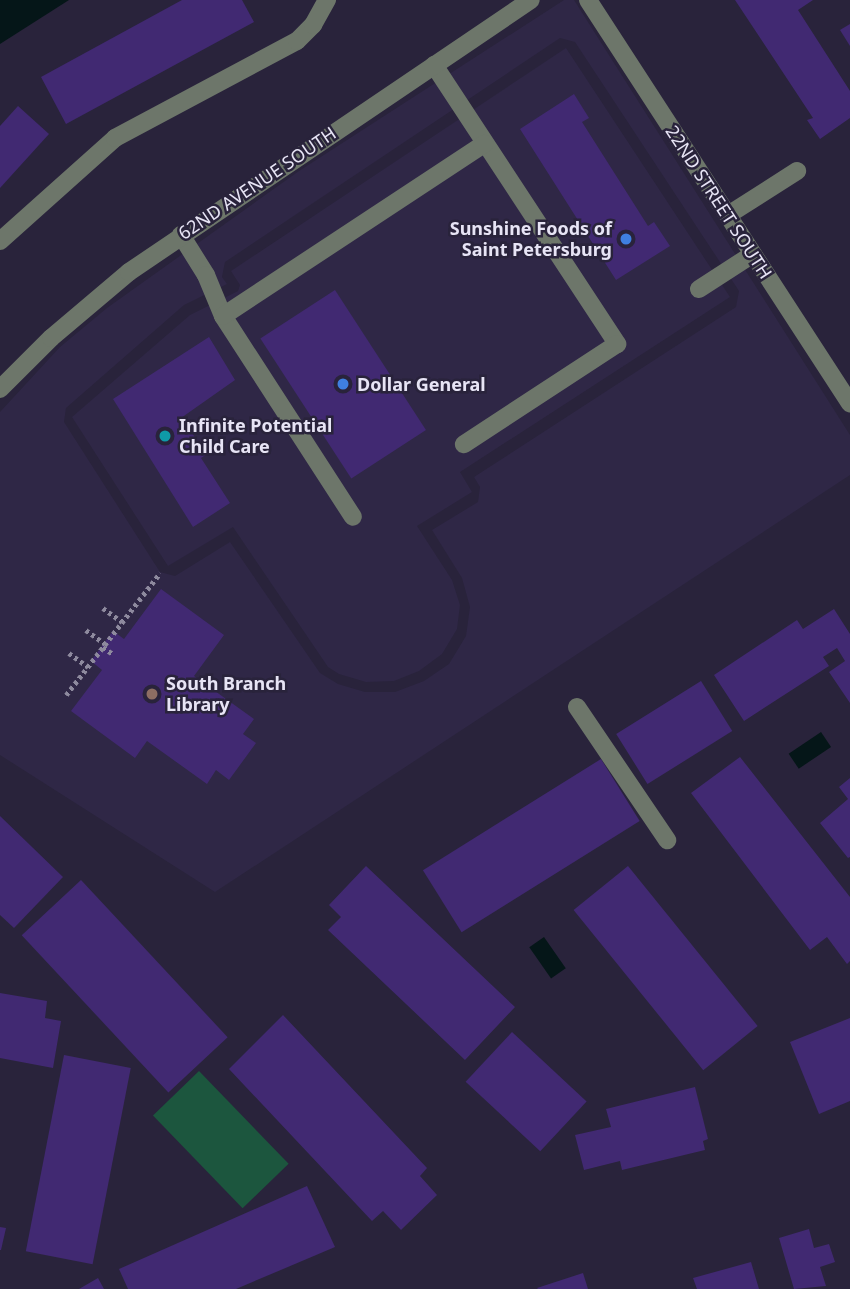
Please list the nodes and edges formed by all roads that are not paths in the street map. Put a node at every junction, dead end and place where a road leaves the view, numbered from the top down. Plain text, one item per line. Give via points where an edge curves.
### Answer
1 (327, 0) edge
2 (531, 0) edge
3 (588, 0) edge
4 (434, 65) junction
5 (484, 144) junction
6 (797, 171) dead end
7 (728, 215) junction
8 (181, 235) junction
9 (0, 241) edge
10 (753, 254) junction
11 (699, 289) dead end
12 (223, 316) junction
13 (0, 389) edge
14 (850, 403) edge
15 (464, 444) dead end
16 (353, 517) dead end
17 (577, 707) dead end
18 (667, 840) dead end

1 - 9 street via 298,41 116,138
2 - 4 street, 62ND AVENUE SOUTH
3 - 7 street, 22ND STREET SOUTH
4 - 5 street
4 - 8 street, 62ND AVENUE SOUTH
5 - 12 street
5 - 15 street via 617,344
6 - 7 street
7 - 10 street, 22ND STREET SOUTH
8 - 12 street via 206,275
8 - 13 street, 62ND AVENUE SOUTH via 51,338
10 - 11 street
10 - 14 street, 22ND STREET SOUTH
12 - 16 street
17 - 18 street

